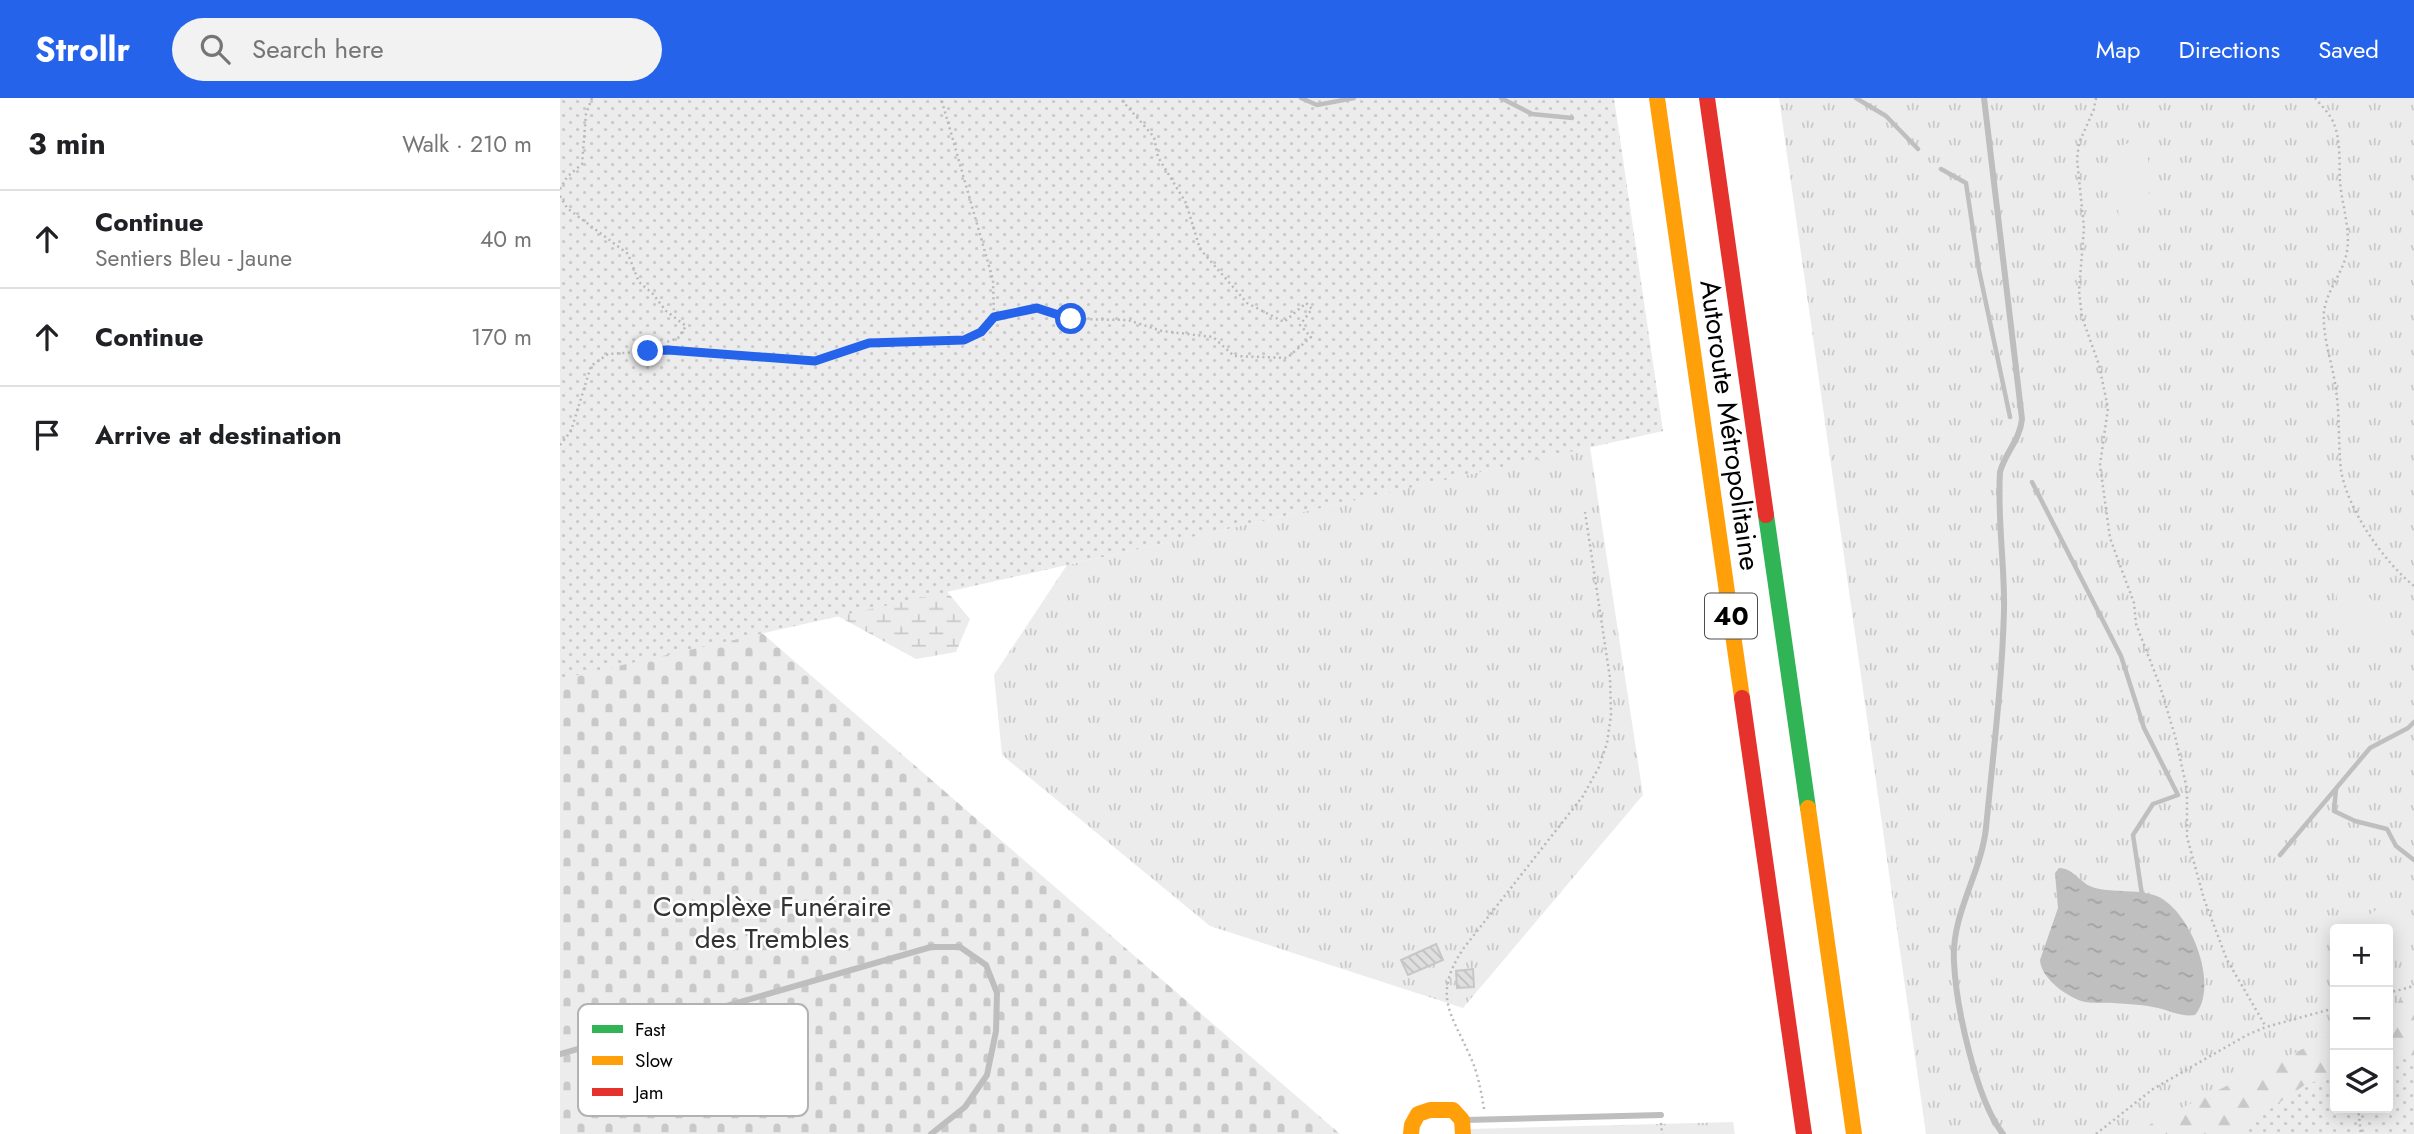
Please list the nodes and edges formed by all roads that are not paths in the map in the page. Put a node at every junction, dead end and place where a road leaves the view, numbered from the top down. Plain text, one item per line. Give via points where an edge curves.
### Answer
1 (1657, 98) edge
2 (1707, 98) edge
3 (1984, 98) edge
4 (733, 1004) edge
5 (578, 1049) edge
6 (560, 1054) edge
7 (1661, 1115) dead end
8 (1462, 1127) edge
9 (931, 1134) edge
10 (1411, 1134) edge
11 (1804, 1134) edge
12 (1854, 1134) edge
13 (2003, 1134) edge

1 - 11 main road, Autoroute Métropolitaine / 40
2 - 12 main road, Autoroute Métropolitaine / 40
3 - 13 lane via 2022,419 2000,472 2003,646 1983,846 1960,914 1954,962 1979,1085 1991,1118
4 - 9 lane via 931,947 960,947 986,965 997,993 996,1031 987,1075 965,1107
5 - 6 lane
7 - 8 lane via 1486,1119
8 - 10 main road via 1452,1110 1425,1110 1415,1117

